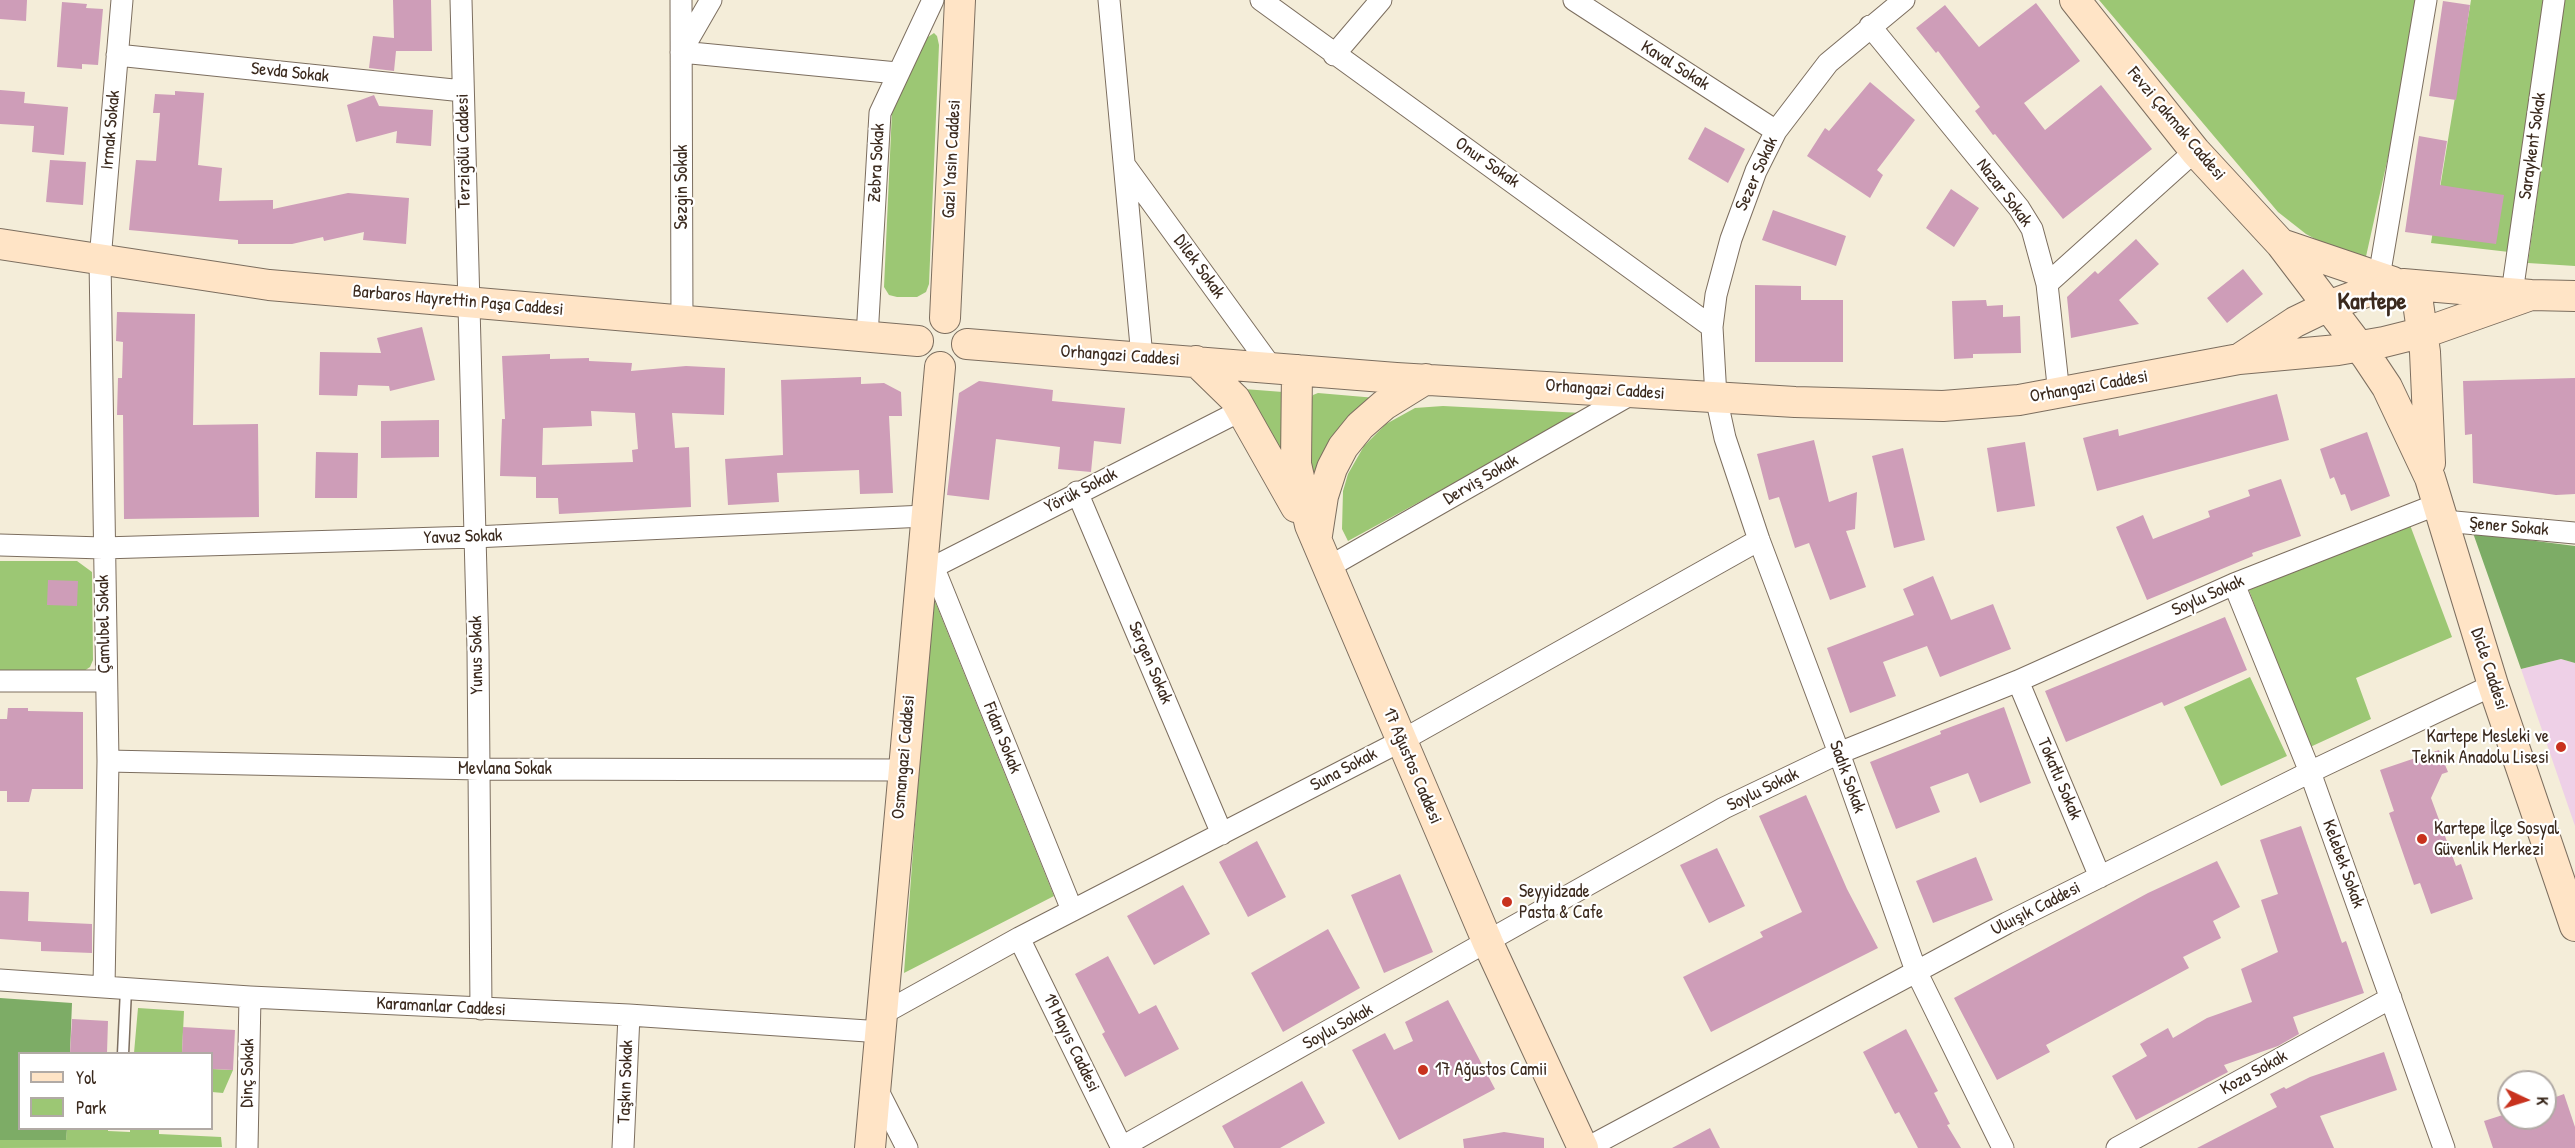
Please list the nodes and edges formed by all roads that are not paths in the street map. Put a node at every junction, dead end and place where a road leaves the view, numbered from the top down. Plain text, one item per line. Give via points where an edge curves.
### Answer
1 (122, 0) edge
2 (461, 0) edge
3 (681, 0) edge
4 (711, 0) edge
5 (933, 0) edge
6 (960, 0) edge
7 (1109, 0) edge
8 (1261, 0) edge
9 (1381, 0) edge
10 (1574, 0) edge
11 (1904, 0) edge
12 (2075, 0) edge
13 (2426, 0) edge
14 (2554, 0) edge
15 (1870, 26) junction
16 (681, 52) junction
17 (1334, 55) junction
18 (117, 56) junction
19 (897, 73) junction
20 (463, 91) junction
21 (1776, 131) junction
22 (2195, 151) junction
23 (1125, 167) junction
24 (0, 244) edge
25 (2281, 244) junction
26 (100, 260) junction
27 (2388, 281) junction
28 (2047, 284) junction
29 (2522, 294) junction
30 (2575, 296) edge
31 (468, 301) junction
32 (2328, 306) junction
33 (945, 318) junction
34 (682, 322) junction
35 (1712, 327) junction
36 (2424, 332) junction
37 (867, 337) junction
38 (918, 341) junction
39 (967, 344) junction
40 (2359, 346) junction
41 (1142, 357) junction
42 (2239, 359) junction
43 (1196, 361) junction
44 (940, 367) junction
45 (1284, 369) junction
46 (1426, 379) junction
47 (1635, 392) junction
48 (2059, 394) junction
49 (1716, 397) junction
50 (1242, 410) junction
51 (1077, 492) junction
52 (2437, 501) junction
53 (925, 516) junction
54 (2575, 533) edge
55 (474, 537) junction
56 (1759, 540) junction
57 (0, 545) edge
58 (103, 548) junction
59 (1322, 554) junction
60 (927, 570) junction
61 (2234, 584) junction
62 (0, 681) edge
63 (105, 681) junction
64 (2018, 681) junction
65 (2493, 685) junction
66 (1401, 741) junction
67 (1839, 753) junction
68 (108, 761) junction
69 (479, 769) junction
70 (903, 770) junction
71 (2310, 772) junction
72 (1222, 834) junction
73 (2100, 876) junction
74 (1072, 910) junction
75 (2575, 926) edge
76 (1019, 938) junction
77 (1488, 943) junction
78 (1916, 970) junction
79 (0, 980) edge
80 (104, 987) junction
81 (126, 989) junction
82 (250, 997) junction
83 (2391, 998) junction
84 (481, 1009) junction
85 (629, 1015) junction
86 (883, 1023) junction
87 (123, 1052) edge
88 (876, 1087) junction
89 (1122, 1147) edge
90 (247, 1148) edge
91 (623, 1148) edge
92 (870, 1148) edge
93 (907, 1148) edge
94 (1585, 1148) edge
95 (2003, 1148) edge
96 (2117, 1148) edge
97 (2444, 1148) edge

1 - 18 street, Irmak Sokak
2 - 20 street, Terzigölü Caddesi
3 - 16 street, Sezgin Sokak
4 - 16 street
5 - 19 street, Zebra Sokak
6 - 33 street, Gazi Yasin Caddesi
7 - 23 street
8 - 17 street, Onur Sokak
9 - 17 street
10 - 21 street, Kaval Sokak
11 - 15 street, Sezer Sokak
12 - 22 street, Fevzi Çakmak Caddesi
13 - 27 street
14 - 29 street, Saraykent Sokak
15 - 21 street, Sezer Sokak via 1828,63
15 - 28 street, Nazar Sokak via 2019,208 2032,229
16 - 19 street
16 - 34 street, Sezgin Sokak
17 - 35 street, Onur Sokak
18 - 20 street, Sevda Sokak
18 - 26 street, Irmak Sokak
19 - 37 street, Zebra Sokak via 880,113
20 - 31 street, Terzigölü Caddesi
21 - 35 street, Sezer Sokak via 1756,171 1731,239
22 - 25 street, Fevzi Çakmak Caddesi
22 - 28 street
23 - 41 street
23 - 45 street, Dilek Sokak
24 - 26 street, Barbaros Hayrettin Paşa Caddesi
25 - 27 street
25 - 32 street, Fevzi Çakmak Caddesi
26 - 31 street, Barbaros Hayrettin Paşa Caddesi via 269,285
26 - 58 street, Çamlıbel Sokak
27 - 29 street
27 - 32 street
27 - 36 street via 2418,303
28 - 48 street, Nazar Sokak
29 - 30 street
29 - 36 street, Orhangazi Caddesi
31 - 34 street, Barbaros Hayrettin Paşa Caddesi
31 - 55 street, Yunus Sokak
32 - 40 street, Fevzi Çakmak Caddesi
32 - 42 street via 2295,322
33 - 38 street via 937,318 924,327
33 - 39 street via 964,330
34 - 37 street, Barbaros Hayrettin Paşa Caddesi
35 - 49 street, Sezer Sokak
36 - 40 street, Orhangazi Caddesi
36 - 52 street
37 - 38 street, Barbaros Hayrettin Paşa Caddesi
38 - 44 street via 923,357
39 - 41 street, Orhangazi Caddesi
39 - 44 street via 960,360
40 - 42 street, Orhangazi Caddesi
40 - 52 street, Fevzi Çakmak Caddesi via 2386,387
41 - 43 street, Orhangazi Caddesi
42 - 48 street, Orhangazi Caddesi
43 - 45 street, Orhangazi Caddesi
43 - 50 street
44 - 53 street, Osmangazi Caddesi
45 - 46 street, Orhangazi Caddesi
45 - 59 street, 17 Ağustos Caddesi via 1296,464 1305,507
46 - 47 street, Orhangazi Caddesi
46 - 59 street via 1384,405 1343,447 1323,495
47 - 49 street, Orhangazi Caddesi
47 - 59 street, Derviş Sokak
48 - 49 street, Orhangazi Caddesi via 1943,406
49 - 56 street, Sadık Sokak via 1725,438
50 - 51 street, Yörük Sokak
50 - 59 street
51 - 60 street, Yörük Sokak
51 - 72 street, Sergen Sokak
52 - 54 street, Şener Sokak
52 - 61 street, Soylu Sokak
52 - 65 street, Dicle Caddesi
53 - 55 street, Yavuz Sokak
53 - 60 street, Osmangazi Caddesi
55 - 58 street, Yavuz Sokak
55 - 69 street, Yunus Sokak
56 - 66 street, Suna Sokak
56 - 67 street, Sadık Sokak
57 - 58 street, Yavuz Sokak
58 - 63 street, Çamlıbel Sokak
59 - 66 street, 17 Ağustos Caddesi
60 - 70 street, Osmangazi Caddesi
60 - 74 street, Fidan Sokak
61 - 64 street, Soylu Sokak
61 - 71 street, Kelebek Sokak
62 - 63 street
63 - 68 street, Çamlıbel Sokak
64 - 67 street, Soylu Sokak
64 - 73 street, Tokatlı Sokak
65 - 71 street, Uluışık Caddesi
65 - 75 street, Dicle Caddesi
66 - 72 street, Suna Sokak
66 - 77 street, 17 Ağustos Caddesi
67 - 77 street, Soylu Sokak via 1724,808
67 - 78 street, Sadık Sokak
68 - 69 street, Mevlana Sokak
68 - 80 street, Çamlıbel Sokak
69 - 70 street, Mevlana Sokak
69 - 84 street, Yunus Sokak
70 - 86 street, Osmangazi Caddesi
71 - 73 street, Uluışık Caddesi
71 - 83 street, Kelebek Sokak
72 - 74 street, Suna Sokak
73 - 78 street, Uluışık Caddesi
74 - 76 street, Suna Sokak
76 - 86 street, Suna Sokak
76 - 89 street, 19 Mayıs Caddesi
77 - 89 street, Soylu Sokak
77 - 94 street, 17 Ağustos Caddesi
78 - 94 street, Uluışık Caddesi
78 - 95 street, Sadık Sokak
79 - 80 street, Karamanlar Caddesi
80 - 81 street, Karamanlar Caddesi
81 - 82 street, Karamanlar Caddesi
81 - 87 lane
82 - 84 street, Karamanlar Caddesi
82 - 90 street, Dinç Sokak
83 - 96 street, Koza Sokak
83 - 97 street, Kelebek Sokak
84 - 85 street, Karamanlar Caddesi
85 - 86 street, Karamanlar Caddesi
85 - 91 street, Taşkın Sokak
86 - 88 street, Osmangazi Caddesi
88 - 92 street, Osmangazi Caddesi
88 - 93 street

